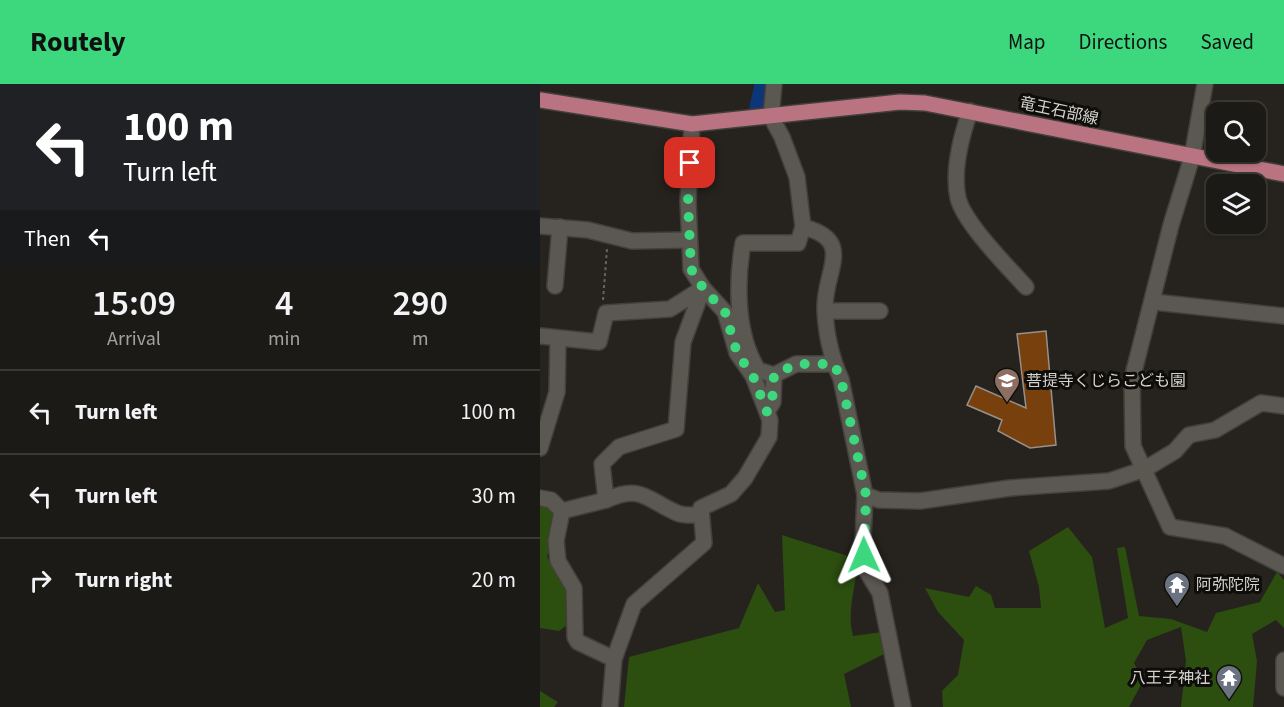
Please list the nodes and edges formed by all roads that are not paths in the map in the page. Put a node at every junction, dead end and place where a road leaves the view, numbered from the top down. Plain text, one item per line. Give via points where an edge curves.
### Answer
1 (774, 84) edge
2 (1205, 84) edge
3 (540, 100) edge
4 (970, 111) junction
5 (771, 117) junction
6 (692, 124) junction
7 (1192, 157) junction
8 (1284, 174) edge
9 (540, 226) edge
10 (560, 227) junction
11 (803, 227) junction
12 (689, 240) junction
13 (555, 286) dead end
14 (1026, 287) dead end
15 (703, 288) junction
16 (1154, 302) junction
17 (825, 311) junction
18 (880, 311) dead end
19 (1284, 315) edge
20 (540, 336) edge
21 (558, 339) junction
22 (834, 364) junction
23 (774, 375) junction
24 (1284, 406) edge
25 (767, 412) junction
26 (544, 422) edge
27 (540, 448) edge
28 (1145, 469) junction
29 (866, 495) junction
30 (540, 498) edge
31 (606, 500) junction
32 (562, 511) junction
33 (701, 515) junction
34 (1284, 566) edge
35 (614, 659) junction
36 (1284, 660) edge
37 (1284, 688) edge
38 (610, 707) edge
39 (903, 707) edge

1 - 5 street
2 - 7 street
3 - 6 main road, 竜王石部線
4 - 5 main road, 竜王石部線 via 900,102
4 - 7 main road, 竜王石部線
4 - 14 street via 959,153 958,200
5 - 6 main road, 竜王石部線
5 - 11 street via 797,177
6 - 12 street
7 - 8 main road, 竜王石部線
7 - 16 street via 1171,225
9 - 10 street
10 - 12 street via 632,241
10 - 13 street
11 - 17 street via 817,231 832,243 835,254
11 - 23 street via 798,243 743,243 739,290 748,353 758,369
12 - 15 street via 691,269
15 - 21 street via 670,309 606,314 599,342
15 - 25 street via 725,312 737,353 753,376
15 - 31 street via 683,342 676,429 619,447 602,464
16 - 19 street
16 - 28 street via 1132,379 1133,446
17 - 18 street
17 - 22 street
20 - 21 street
21 - 26 street via 557,392
22 - 23 street via 796,364
22 - 29 street via 841,379
23 - 25 street via 772,402
24 - 28 street via 1261,403 1215,430 1189,435 1175,451
25 - 33 street via 769,437 745,478 731,494 701,508
26 - 27 street
28 - 29 street via 1110,482 1010,488 920,501 879,500
28 - 34 street via 1170,527 1225,536
29 - 39 street via 866,570 880,594
30 - 32 street via 551,500
31 - 32 street
31 - 33 street via 624,492 652,497 678,514
32 - 35 street via 556,541 558,561 574,588 575,637
33 - 35 street via 704,543 634,604
35 - 38 street
36 - 37 street

